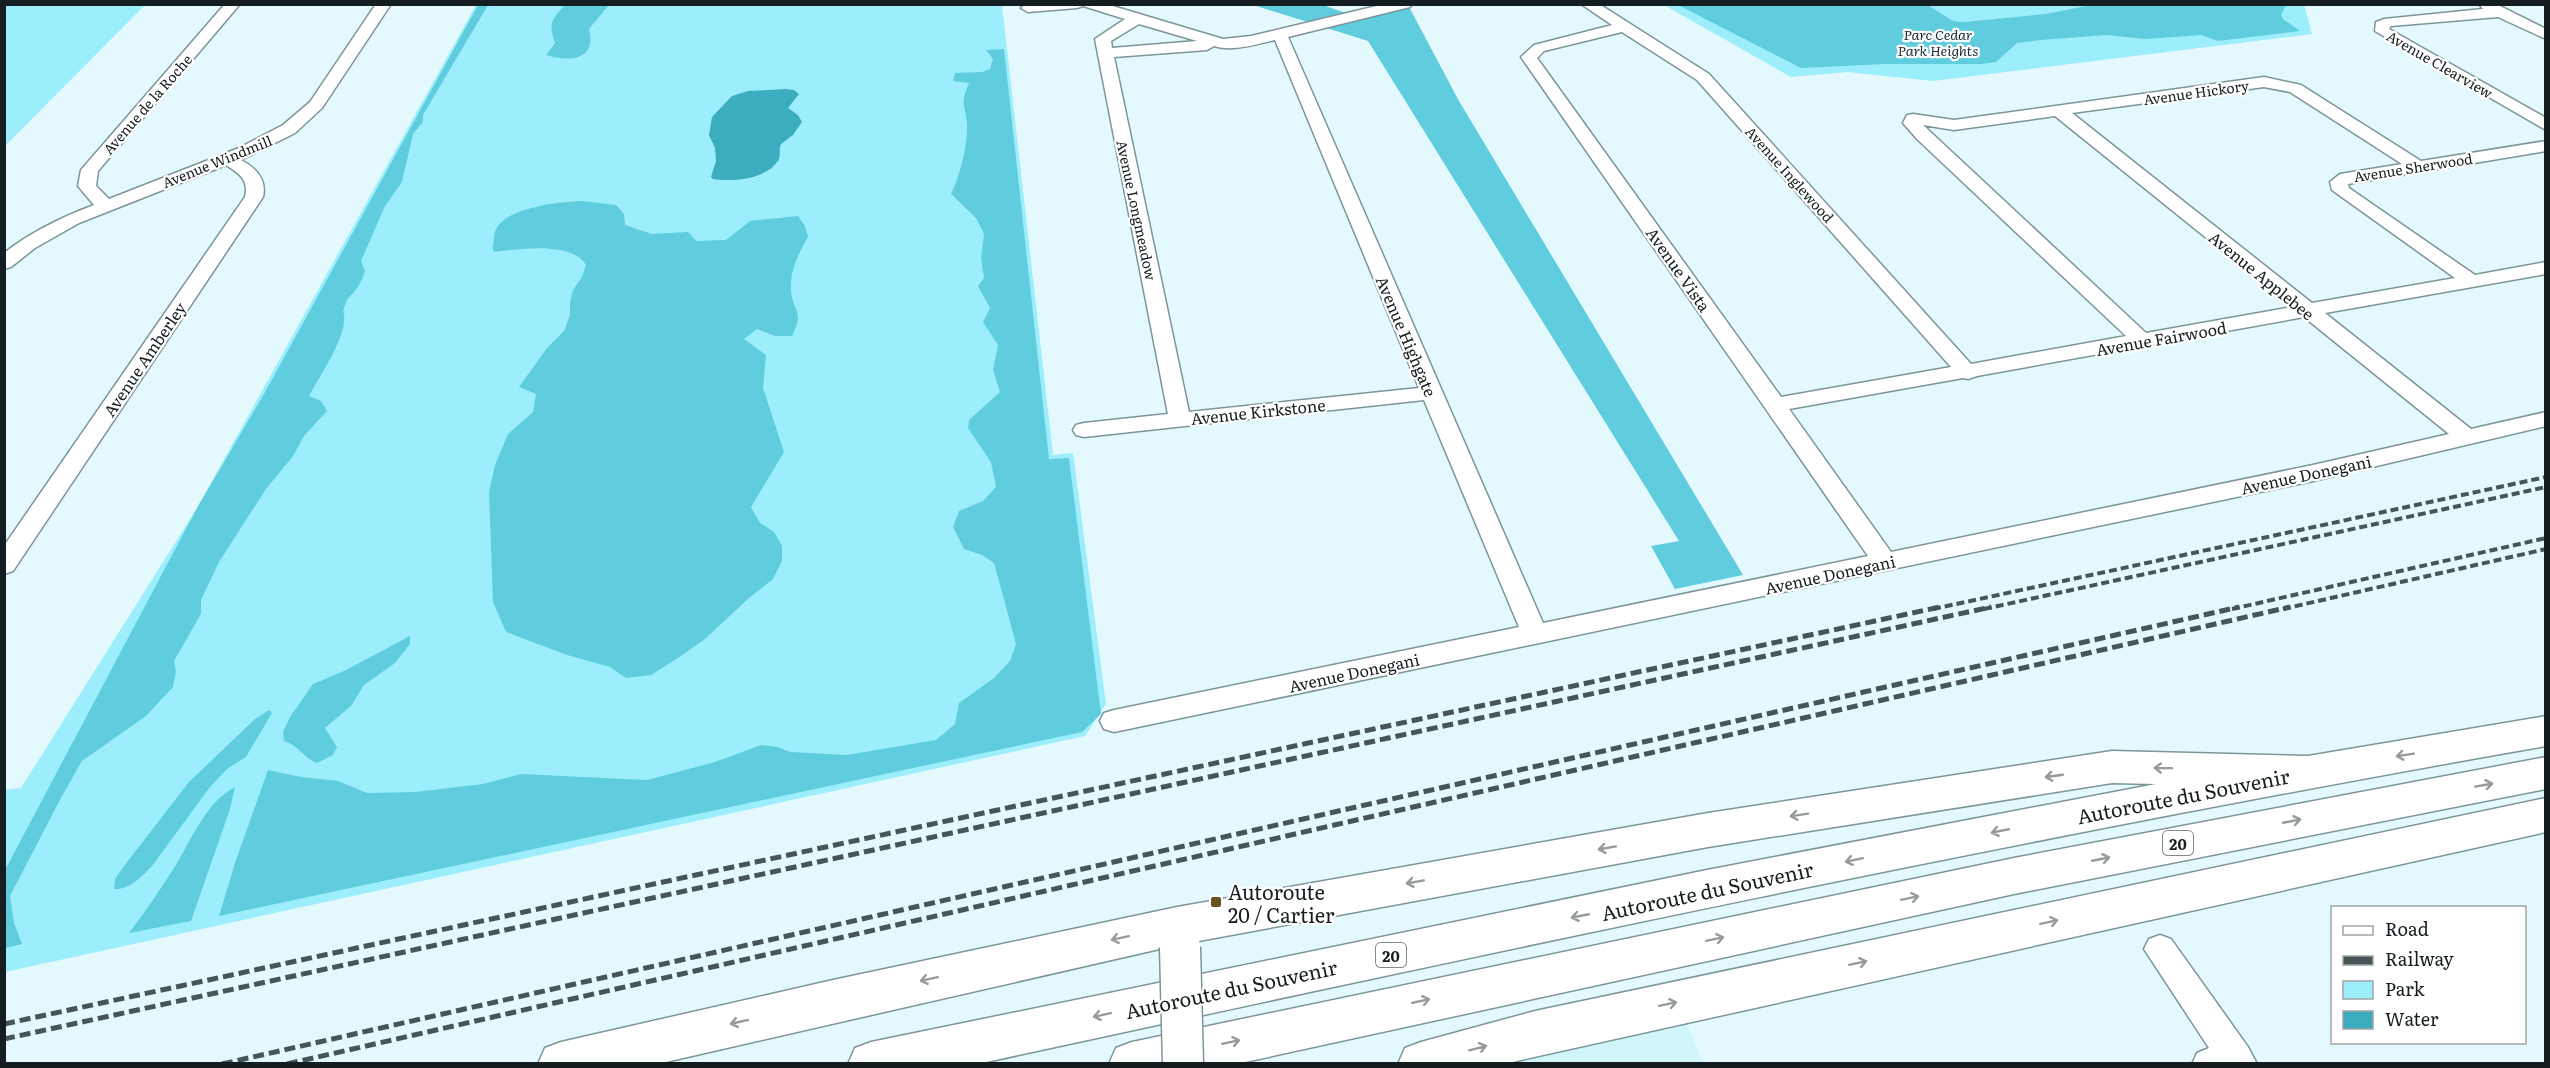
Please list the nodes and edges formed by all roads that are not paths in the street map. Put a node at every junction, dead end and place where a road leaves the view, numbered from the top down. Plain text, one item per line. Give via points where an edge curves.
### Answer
1 (233, 4) edge
2 (384, 4) edge
3 (1077, 4) edge
4 (1089, 4) edge
5 (1405, 4) edge
6 (1588, 4) edge
7 (2486, 4) edge
8 (1028, 8) dead end
9 (2501, 12) junction
10 (1136, 19) junction
11 (1623, 27) junction
12 (1280, 35) junction
13 (2546, 35) edge
14 (1222, 44) junction
15 (1105, 53) junction
16 (2059, 111) junction
17 (2546, 125) edge
18 (2546, 146) edge
19 (227, 159) junction
20 (2417, 166) junction
21 (105, 205) junction
22 (4, 263) edge
23 (2546, 268) edge
24 (2471, 281) junction
25 (2308, 312) junction
26 (2143, 341) junction
27 (1968, 373) junction
28 (1431, 393) junction
29 (1776, 405) junction
30 (1180, 419) junction
31 (2546, 419) edge
32 (1084, 430) dead end
33 (2467, 437) junction
34 (1886, 563) junction
35 (4, 565) edge
36 (1535, 635) junction
37 (1114, 721) dead end
38 (2546, 731) edge
39 (2305, 771) junction
40 (2546, 773) edge
41 (2546, 815) edge
42 (1180, 947) dead end
43 (2160, 949) dead end
44 (2228, 1062) edge
45 (561, 1064) edge
46 (871, 1064) edge
47 (1132, 1064) edge
48 (1183, 1064) edge
49 (1421, 1064) edge

1 - 21 street, Avenue de la Roche via 90,170 86,186
2 - 19 street, Avenue Windmill via 310,112 280,135
3 - 8 street
4 - 10 street
5 - 12 street
6 - 11 street, Avenue Inglewood
7 - 9 street
9 - 13 street
9 - 17 street, Avenue Clearview via 2381,25 2382,32
10 - 14 street
10 - 15 street via 1103,39
11 - 27 street, Avenue Inglewood via 1705,78
11 - 29 street, Avenue Vista via 1539,48 1529,57
12 - 14 street
12 - 28 street, Avenue Highgate
14 - 15 street
15 - 30 street, Avenue Longmeadow
16 - 20 street, Avenue Hickory via 2264,82 2279,84 2295,88
16 - 25 street, Avenue Applebee
16 - 26 street, Avenue Hickory via 1954,125 1913,119 1911,123
18 - 20 street, Avenue Sherwood
19 - 21 street, Avenue Windmill
19 - 35 street, Avenue Amberley via 253,176 254,197
20 - 24 street, Avenue Sherwood via 2346,178 2339,182 2341,190
21 - 22 street, Avenue Windmill via 40,236
23 - 24 street, Avenue Fairwood
24 - 25 street, Avenue Fairwood
25 - 26 street, Avenue Fairwood
25 - 33 street, Avenue Applebee
26 - 27 street, Avenue Fairwood
27 - 29 street, Avenue Fairwood
28 - 30 street, Avenue Kirkstone
28 - 36 street, Avenue Highgate
29 - 34 street, Avenue Vista
30 - 32 street, Avenue Kirkstone
31 - 33 street, Avenue Donegani
33 - 34 street, Avenue Donegani via 2366,462
34 - 36 street, Avenue Donegani
36 - 37 street, Avenue Donegani
38 -> 39 main road, Autoroute du Souvenir / 20
39 -> 45 main road via 2112,767 1708,830 1177,926
39 -> 46 main road, Autoroute du Souvenir / 20 via 1900,850
47 -> 40 main road, 20 via 2237,831
49 -> 41 main road via 1535,1033
42 - 48 main road, bridge
43 - 44 street

